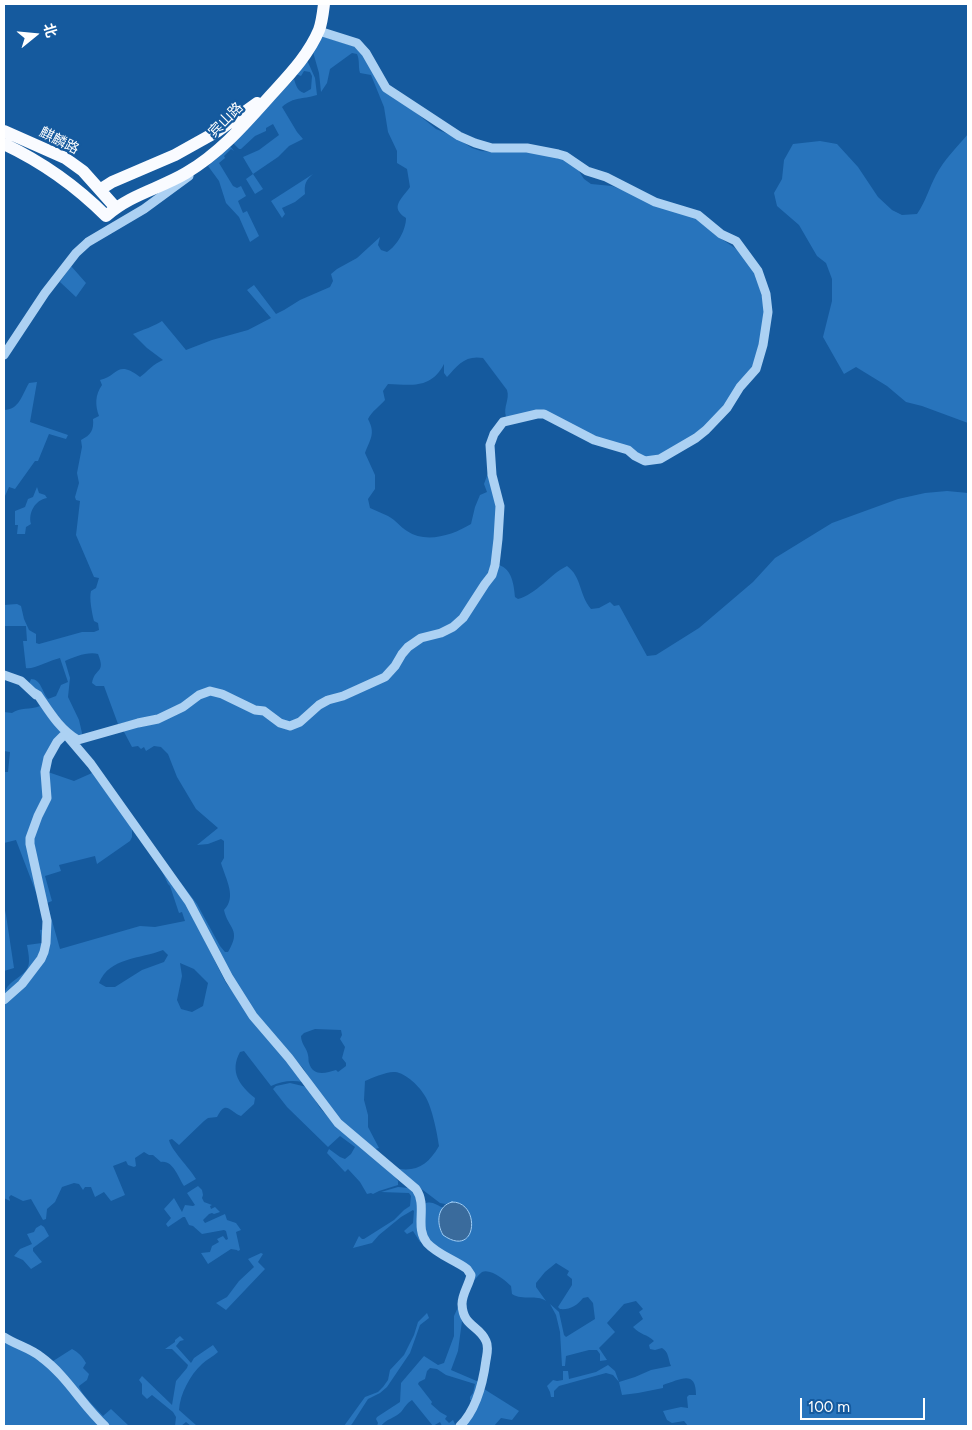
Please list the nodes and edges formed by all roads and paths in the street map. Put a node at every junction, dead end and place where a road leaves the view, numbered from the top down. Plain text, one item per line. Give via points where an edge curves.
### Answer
1 (320, 4) edge
2 (324, 4) edge
3 (319, 30) junction
4 (4, 131) edge
5 (4, 144) edge
6 (196, 167) junction
7 (101, 189) junction
8 (111, 212) junction
9 (4, 355) edge
10 (4, 675) edge
11 (33, 692) junction
12 (65, 734) junction
13 (4, 1000) edge
14 (4, 1336) edge
15 (105, 1426) edge
16 (460, 1426) edge

1 - 7 main road, 宾山路 via 315,30 304,50 255,104 218,131 175,155
2 - 3 main road, 宾山路
3 - 6 main road, 宾山路 via 300,62 233,138
3 - 11 street via 357,43 386,88 459,136 492,148 527,148 565,156 587,171 650,200 698,215 736,242 758,270 766,294 768,312 756,369 706,430 655,460 639,459 628,450 594,440 544,414 503,422 490,445 492,475 500,506 495,565 492,575 463,618 442,633 421,638 408,647 385,676 319,705 300,722 290,726 280,723 264,711 210,691 158,719 78,740 70,736
4 - 7 main road, 麒麟路 via 65,158
5 - 8 main road, 麒麟路 via 59,175
6 - 8 main road, 宾山路 via 128,200
6 - 9 street via 169,192 76,252
7 - 8 main road, 麒麟路
10 - 11 street via 21,681
11 - 12 street
12 - 13 street via 48,758 45,772 47,798 30,844 47,922 44,952 22,984
12 - 16 street via 189,902 253,1016 338,1123 416,1189 422,1202 420,1225 426,1241 471,1275 463,1296 464,1313 467,1322 480,1333 488,1346 479,1394
14 - 15 street via 43,1358

